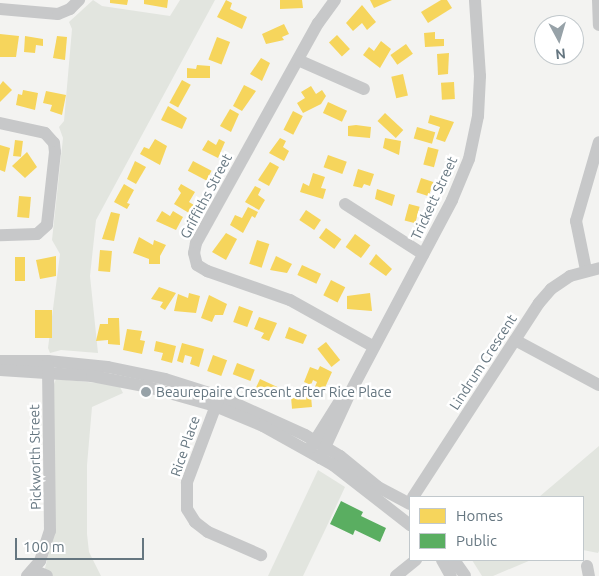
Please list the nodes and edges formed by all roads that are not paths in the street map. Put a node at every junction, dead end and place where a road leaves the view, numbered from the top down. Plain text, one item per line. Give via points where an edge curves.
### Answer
1 (79, 0) edge
2 (335, 0) edge
3 (475, 0) edge
4 (598, 0) edge
5 (0, 9) edge
6 (599, 25) edge
7 (298, 60) junction
8 (364, 89) dead end
9 (0, 123) edge
10 (599, 142) edge
11 (345, 204) dead end
12 (0, 235) edge
13 (424, 254) junction
14 (593, 269) edge
15 (515, 340) junction
16 (374, 347) junction
17 (0, 360) edge
18 (48, 367) junction
19 (0, 370) edge
20 (599, 386) edge
21 (217, 401) junction
22 (318, 450) junction
23 (414, 496) edge
24 (409, 500) edge
25 (409, 507) edge
26 (405, 520) edge
27 (261, 555) dead end
28 (415, 561) edge
29 (443, 561) edge
30 (455, 561) edge
31 (30, 573) edge
32 (47, 576) edge
33 (396, 576) edge
34 (451, 576) edge
35 (465, 576) edge

1 - 5 street via 58,14
2 - 7 street, Griffiths Street
3 - 13 street, Trickett Street via 480,76 473,145 452,200
4 - 6 street
7 - 8 street
7 - 16 street, Griffiths Street via 196,243 195,259 207,271 313,310
9 - 12 street via 45,133 54,144 55,152 48,225 29,236
10 - 14 street via 576,221
11 - 13 street
13 - 16 street, Trickett Street
14 - 15 street, Lindrum Crescent via 551,289
15 - 20 street
15 - 23 street, Lindrum Crescent
16 - 22 street, Trickett Street via 351,391 341,399
17 - 18 street
18 - 19 street
18 - 21 street via 93,370 156,389
18 - 31 street, Pickworth Street via 50,531 44,552
21 - 22 street
21 - 27 street, Rice Place via 187,482 187,509 195,522 208,532
22 - 24 street via 378,487
22 - 26 street
25 - 26 street, Lindrum Crescent
28 - 33 street
29 - 34 street
30 - 35 street
31 - 32 street

